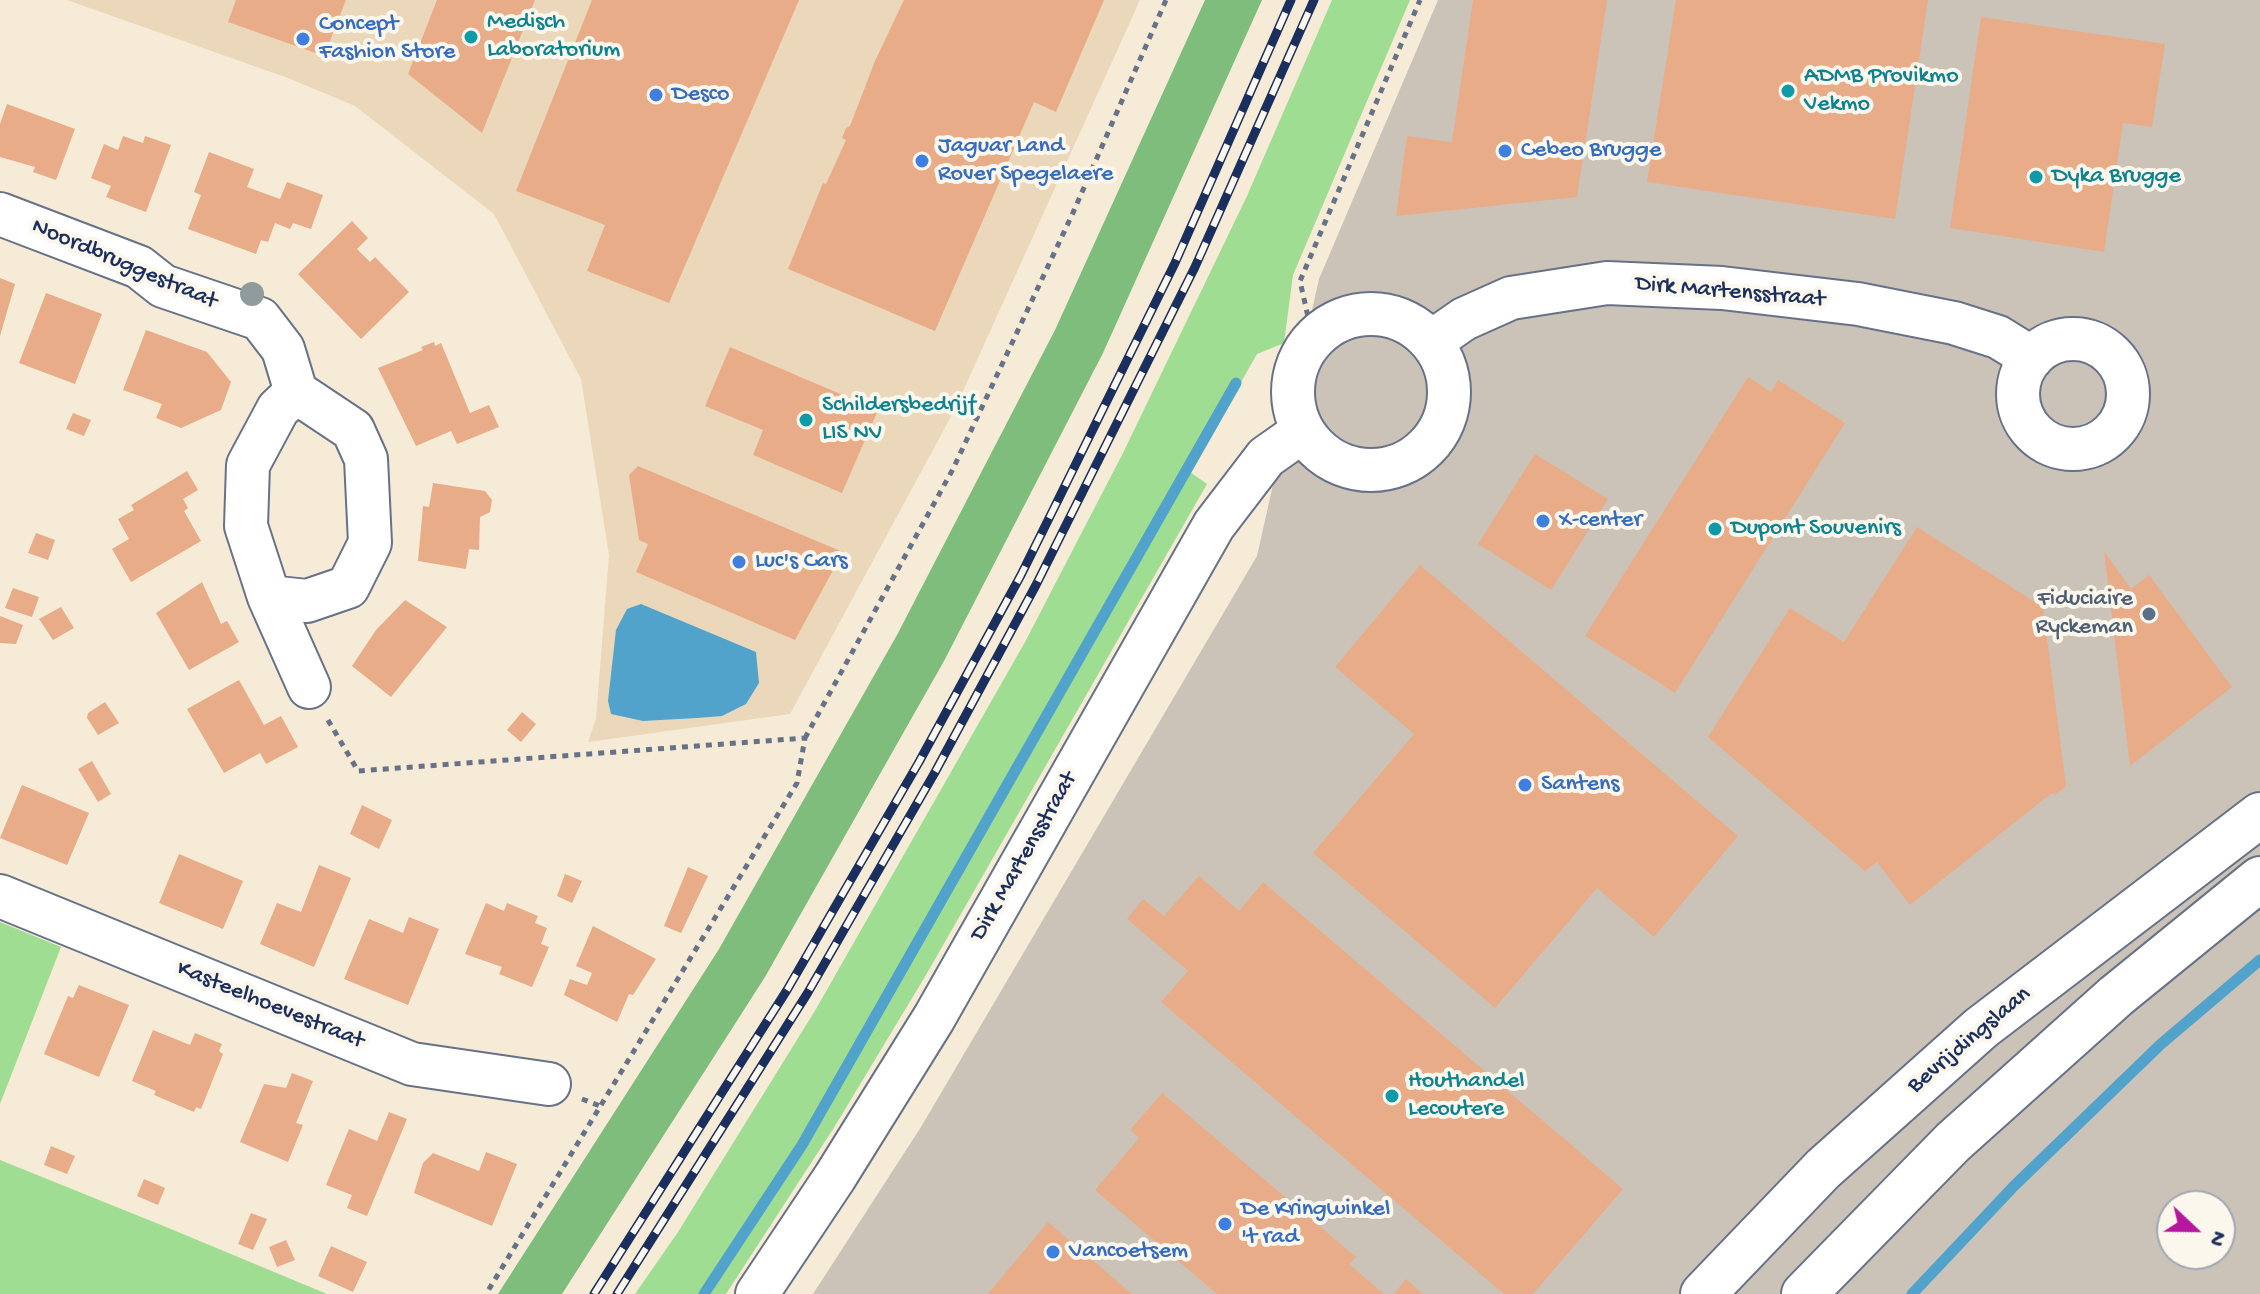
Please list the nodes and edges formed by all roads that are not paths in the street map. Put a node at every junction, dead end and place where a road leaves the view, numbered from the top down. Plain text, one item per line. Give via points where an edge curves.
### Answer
1 (0, 214) edge
2 (1431, 342) junction
3 (2032, 358) dead end
4 (296, 392) junction
5 (1303, 431) junction
6 (269, 597) junction
7 (309, 687) road end
8 (2260, 815) edge
9 (2260, 879) edge
10 (0, 896) edge
11 (549, 1084) dead end
12 (757, 1294) edge
13 (1703, 1294) edge
14 (1804, 1294) edge

1 - 4 street, Noordbruggestraat via 139,267 163,286 260,319 283,349
2 - 3 street, Dirk Martensstraat via 1464,319 1511,298 1607,283 1722,288 1858,304 1969,328 1998,337
2 - 5 street via 1401,320 1365,314 1336,322 1313,339 1296,367 1293,401
2 - 5 street via 1446,371 1448,402 1437,432 1416,455 1388,468 1354,468 1324,454
4 - 6 street via 278,409 248,465 246,526
4 - 6 street via 353,430 366,459 370,543 348,587 307,601
5 - 12 street, Dirk Martensstraat via 1266,457 1214,525 934,1018
6 - 7 street
8 - 13 highway, Bevrijdingslaan via 1981,1028 1823,1169
9 - 14 highway via 2116,996 1953,1142
10 - 11 street, Kasteelhoevestraat via 412,1064

